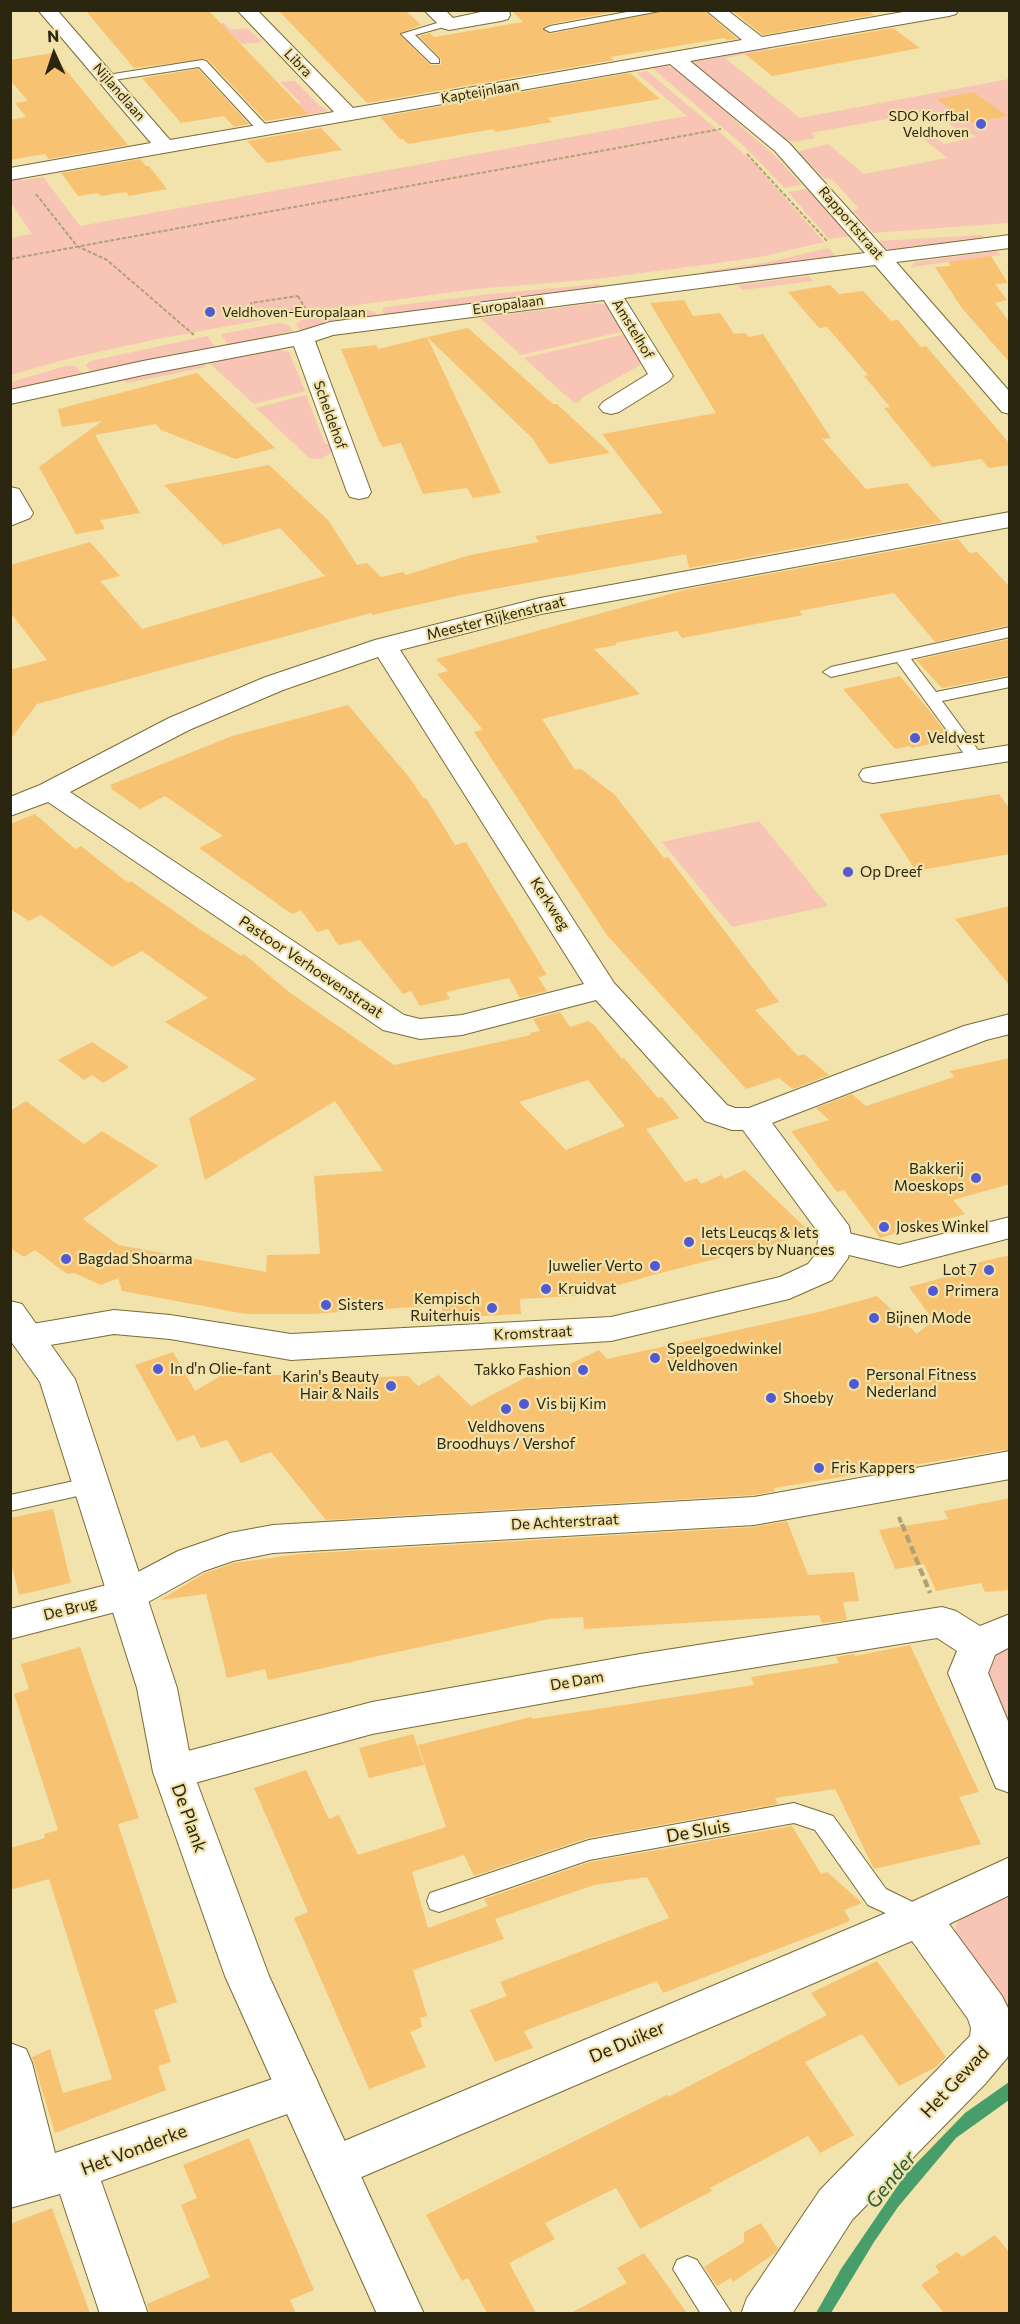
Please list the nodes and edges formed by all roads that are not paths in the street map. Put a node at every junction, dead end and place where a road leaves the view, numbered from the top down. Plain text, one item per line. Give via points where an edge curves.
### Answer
1 (47, 10) edge
2 (246, 10) edge
3 (433, 10) edge
4 (499, 10) edge
5 (660, 10) edge
6 (715, 10) edge
7 (949, 10) edge
8 (907, 14) edge
9 (447, 23) junction
10 (550, 29) dead end
11 (759, 44) junction
12 (674, 58) junction
13 (435, 61) dead end
14 (107, 78) junction
15 (349, 116) junction
16 (264, 130) junction
17 (165, 147) junction
18 (15, 173) edge
19 (1010, 241) edge
20 (881, 259) junction
21 (611, 294) junction
22 (306, 327) junction
23 (10, 397) edge
24 (611, 407) dead end
25 (1010, 407) edge
26 (359, 492) dead end
27 (10, 494) edge
28 (10, 519) edge
29 (1010, 519) edge
30 (1010, 632) edge
31 (384, 646) junction
32 (901, 656) junction
33 (831, 672) dead end
34 (1010, 682) edge
35 (931, 698) junction
36 (1008, 755) edge
37 (976, 758) junction
38 (873, 776) dead end
39 (50, 791) junction
40 (10, 808) edge
41 (603, 989) junction
42 (1010, 1024) edge
43 (753, 1119) junction
44 (1010, 1227) edge
45 (836, 1241) junction
46 (19, 1325) edge
47 (1010, 1466) edge
48 (92, 1485) junction
49 (10, 1503) edge
50 (129, 1594) junction
51 (10, 1624) edge
52 (994, 1637) edge
53 (173, 1772) junction
54 (1010, 1776) edge
55 (1010, 1875) edge
56 (439, 1901) dead end
57 (920, 1918) junction
58 (10, 2063) edge
59 (299, 2090) junction
60 (334, 2167) junction
61 (41, 2178) edge
62 (687, 2269) dead end
63 (124, 2313) edge
64 (400, 2313) edge
65 (718, 2313) edge
66 (764, 2313) edge

1 - 14 street, Nijlandlaan
2 - 15 street, Libra
3 - 9 street
4 - 9 street via 501,15
5 - 10 lane
6 - 11 street
7 - 8 street, Kapteijnlaan
8 - 11 street, Kapteijnlaan
9 - 13 lane via 407,34
11 - 12 street, Kapteijnlaan
12 - 15 street, Kapteijnlaan
12 - 20 street, Rapportstraat via 782,147
14 - 16 lane via 202,63
14 - 17 street, Nijlandlaan
15 - 16 street, Kapteijnlaan
16 - 17 street, Kapteijnlaan
17 - 18 street, Kapteijnlaan
19 - 20 street, Europalaan
20 - 21 street, Europalaan
20 - 25 street, Rapportstraat
21 - 22 street, Europalaan via 330,329
21 - 24 street, Amstelhof via 661,376
22 - 23 street, Europalaan
22 - 26 street, Scheldehof
27 - 28 street via 21,513
29 - 31 street, Meester Rijkenstraat via 540,606
30 - 32 lane
31 - 39 street, Meester Rijkenstraat via 273,684 178,724
31 - 41 street, Kerkweg
32 - 33 lane
32 - 35 lane
34 - 35 lane
35 - 37 lane
36 - 37 street
37 - 38 street
39 - 40 street, Meester Rijkenstraat
39 - 41 street, Pastoor Verhoevenstraat via 394,1023 420,1029 462,1025
41 - 43 street, Kerkweg via 716,1113 732,1119
42 - 43 street, Kerkweg via 975,1033
43 - 45 street via 832,1226
44 - 45 street via 899,1256
45 - 46 street, Kromstraat via 831,1258 820,1272 789,1287 611,1329 291,1347 114,1322
46 - 48 street, De Plank via 57,1379
47 - 50 street, De Achterstraat via 753,1511 273,1539 230,1547 191,1561
48 - 49 lane
48 - 50 street, De Plank
50 - 51 street, De Brug
50 - 53 street, De Plank via 158,1688
52 - 53 street, De Dam via 942,1622 640,1670 372,1718
52 - 54 street via 968,1673
53 - 59 street, De Plank via 247,1976
55 - 57 street
56 - 57 lane, De Sluis via 590,1850 794,1813 825,1823 877,1897
57 - 60 street, De Duiker
57 - 66 street, Het Gewad via 987,2010 993,2028 991,2044 836,2205
58 - 61 street
59 - 60 street, De Plank
59 - 61 street, Het Vonderke
60 - 64 street, De Plank
61 - 63 street, Het Vonderke
62 - 65 lane

